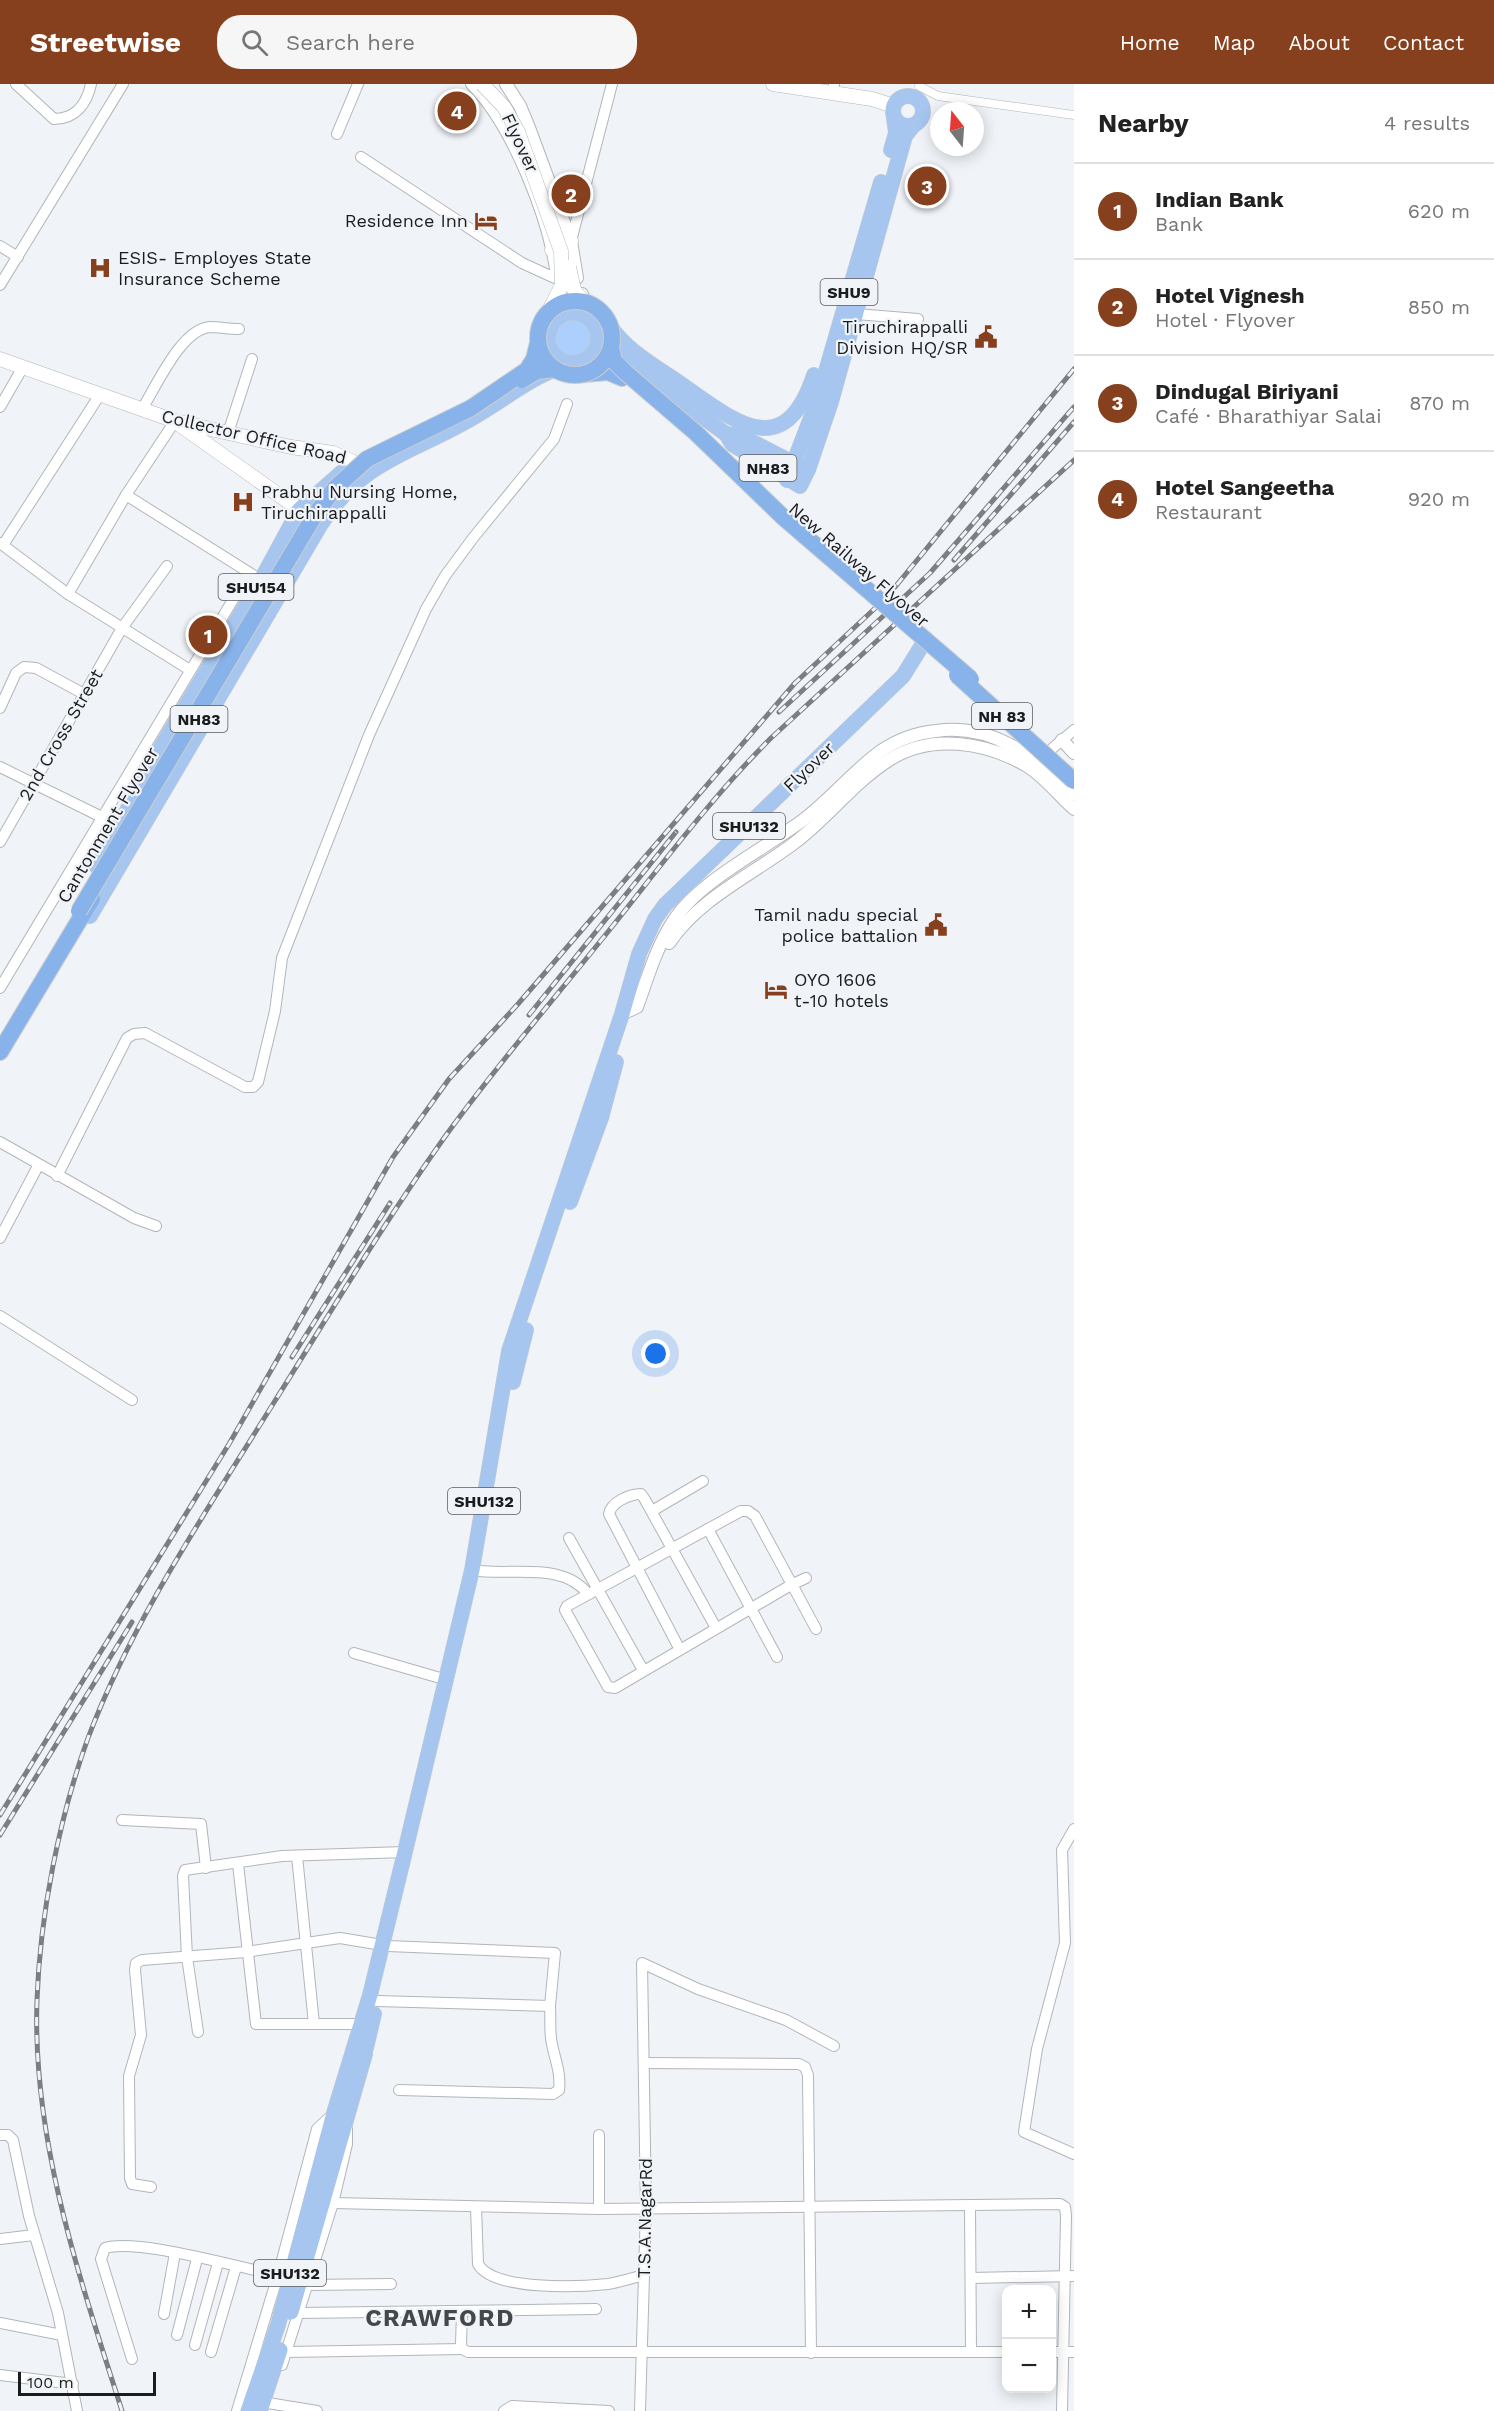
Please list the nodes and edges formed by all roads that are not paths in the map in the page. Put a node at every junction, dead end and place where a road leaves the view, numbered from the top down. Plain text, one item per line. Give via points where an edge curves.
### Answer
1 (16, 84) edge
2 (91, 84) edge
3 (123, 84) edge
4 (358, 84) edge
5 (472, 84) edge
6 (482, 84) edge
7 (494, 84) edge
8 (506, 84) edge
9 (612, 84) edge
10 (773, 84) edge
11 (830, 84) edge
12 (907, 97) edge
13 (1074, 116) edge
14 (913, 126) junction
15 (337, 134) dead end
16 (361, 157) dead end
17 (571, 241) junction
18 (0, 246) edge
19 (552, 250) junction
20 (18, 257) junction
21 (557, 279) junction
22 (0, 285) edge
23 (584, 302) junction
24 (849, 316) junction
25 (918, 319) dead end
26 (551, 321) junction
27 (599, 324) junction
28 (238, 329) dead end
29 (538, 343) junction
30 (611, 348) junction
31 (0, 358) edge
32 (252, 359) dead end
33 (628, 363) junction
34 (583, 365) junction
35 (23, 367) junction
36 (555, 369) junction
37 (99, 396) junction
38 (567, 404) dead end
39 (0, 407) edge
40 (142, 409) junction
41 (175, 421) junction
42 (228, 433) junction
43 (726, 434) junction
44 (356, 462) junction
45 (802, 467) junction
46 (371, 470) junction
47 (126, 495) junction
48 (299, 510) junction
49 (318, 525) junction
50 (2, 544) edge
51 (167, 566) dead end
52 (255, 576) junction
53 (68, 594) junction
54 (122, 628) junction
55 (928, 645) junction
56 (190, 670) junction
57 (84, 694) junction
58 (0, 708) edge
59 (1074, 730) edge
60 (1062, 740) junction
61 (1074, 753) edge
62 (1033, 764) junction
63 (0, 767) edge
64 (1074, 770) edge
65 (1074, 781) edge
66 (33, 783) junction
67 (1074, 794) edge
68 (1074, 810) edge
69 (104, 817) junction
70 (118, 825) junction
71 (0, 842) edge
72 (82, 912) junction
73 (63, 941) junction
74 (0, 988) edge
75 (630, 1004) junction
76 (0, 1031) edge
77 (0, 1052) edge
78 (0, 1142) edge
79 (38, 1166) junction
80 (57, 1176) junction
81 (156, 1226) dead end
82 (0, 1238) edge
83 (0, 1316) edge
84 (132, 1400) dead end
85 (703, 1481) dead end
86 (652, 1511) junction
87 (708, 1529) junction
88 (569, 1538) dead end
89 (670, 1548) junction
90 (637, 1566) junction
91 (475, 1570) junction
92 (806, 1578) dead end
93 (791, 1585) junction
94 (593, 1592) junction
95 (751, 1608) junction
96 (716, 1628) junction
97 (816, 1629) dead end
98 (680, 1648) junction
99 (354, 1653) dead end
100 (777, 1656) dead end
101 (643, 1670) junction
102 (447, 1680) junction
103 (122, 1820) dead end
104 (1074, 1829) edge
105 (405, 1852) junction
106 (297, 1856) junction
107 (238, 1864) junction
108 (206, 1868) junction
109 (304, 1943) junction
110 (385, 1946) junction
111 (246, 1952) junction
112 (187, 1957) junction
113 (377, 2001) junction
114 (550, 2006) junction
115 (314, 2024) junction
116 (362, 2024) junction
117 (198, 2032) dead end
118 (361, 2045) junction
119 (834, 2046) dead end
120 (644, 2063) junction
121 (399, 2090) dead end
122 (340, 2117) junction
123 (0, 2135) edge
124 (598, 2135) dead end
125 (335, 2137) junction
126 (1074, 2154) edge
127 (151, 2187) dead end
128 (333, 2203) junction
129 (476, 2207) junction
130 (808, 2207) junction
131 (970, 2207) junction
132 (1069, 2207) edge
133 (646, 2208) junction
134 (599, 2209) junction
135 (34, 2235) junction
136 (0, 2239) edge
137 (176, 2253) junction
138 (197, 2259) junction
139 (218, 2263) junction
140 (236, 2267) junction
141 (278, 2275) junction
142 (644, 2275) junction
143 (1070, 2276) edge
144 (971, 2278) junction
145 (391, 2283) dead end
146 (308, 2285) junction
147 (596, 2309) dead end
148 (462, 2312) junction
149 (299, 2313) junction
150 (164, 2314) dead end
151 (0, 2323) edge
152 (62, 2334) junction
153 (177, 2335) dead end
154 (195, 2345) dead end
155 (462, 2349) junction
156 (642, 2351) junction
157 (211, 2352) dead end
158 (287, 2352) junction
159 (971, 2352) junction
160 (1002, 2352) edge
161 (1069, 2352) edge
162 (811, 2353) junction
163 (132, 2359) dead end
164 (0, 2375) edge
165 (73, 2384) junction
166 (264, 2408) edge
167 (548, 2409) edge
168 (77, 2411) edge
169 (237, 2411) edge
170 (248, 2411) edge
171 (317, 2411) edge
172 (504, 2411) edge
173 (609, 2411) edge
174 (640, 2411) edge
175 (1062, 2411) edge

1 - 2 street via 54,119 79,111
3 - 20 street
4 - 15 street
5 - 19 street via 494,108 510,138 533,190
6 - 26 main road, Flyover, bridge via 504,107 518,132 561,250 562,285
7 - 23 main road, Flyover, bridge via 519,119 564,242 571,282
8 - 17 street via 520,106
9 - 17 street
10 - 12 main road via 872,99
11 - 12 main road
12 - 13 street via 938,96
12 - 14 main road via 904,126
12 - 14 main road, SHU9 via 922,105 923,115
12 - 24 main road, SHU9
14 - 24 main road, SHU9 via 905,136
16 - 21 street via 522,263
17 - 19 main road
17 - 27 street via 579,285
18 - 20 street
19 - 21 street
20 - 22 street
21 - 26 street
23 - 26 highway, bridge via 565,303
23 - 27 highway, bridge via 604,315
24 - 25 street
24 - 27 main road via 830,329 804,402 784,422 763,428 732,419
24 - 45 main road, SHU9 via 831,402
26 - 27 main road via 575,313
26 - 29 highway, Cantonment Flyover, bridge via 538,331
26 - 34 main road via 550,347 554,354
26 - 44 main road, SHU154 via 538,356 462,408 398,436
27 - 30 highway, bridge
27 - 33 main road via 615,352
27 - 34 main road via 596,348
28 - 40 street via 209,327 193,333 171,359
29 - 36 highway, bridge via 541,354
29 - 72 highway, Cantonment Flyover / NH83, bridge via 527,370 462,413 379,452 335,488 316,513
30 - 34 highway, bridge via 601,365
30 - 55 highway, New Railway Flyover, bridge via 614,361 625,372
31 - 35 main road, Collector Office Road
32 - 42 street
33 - 34 main road via 609,356
33 - 43 main road
34 - 36 highway, New Railway Flyover, bridge via 574,375
34 - 46 main road, NH83 via 557,367 536,376 475,417
34 - 55 highway, New Railway Flyover via 622,378 785,528
35 - 37 main road, Collector Office Road
35 - 39 street
36 - 49 highway, Cantonment Flyover, bridge via 532,374 475,411 376,460 342,489
37 - 40 main road, Collector Office Road
37 - 50 street
38 - 80 street via 554,439 445,576 411,641 369,735 282,958 275,1011 258,1082 245,1087 145,1033 134,1034 127,1038
40 - 41 main road, Collector Office Road
41 - 42 main road, Collector Office Road
41 - 47 street
41 - 48 main road
42 - 44 main road, Collector Office Road via 333,453
43 - 45 main road via 741,436
43 - 45 main road, NH83 via 732,444 800,486
44 - 46 main road, Collector Office Road
44 - 48 main road, SHU154
46 - 49 main road, NH83 via 350,487
47 - 52 street
47 - 53 street
48 - 49 main road
48 - 52 main road, SHU154
49 - 72 highway, Cantonment Flyover / NH83
49 - 73 main road, NH83 via 102,898 81,929
50 - 53 street
51 - 54 street, 2nd Cross Street
52 - 56 street
52 - 70 main road, SHU154
53 - 54 street
54 - 56 street
54 - 57 street, 2nd Cross Street
55 - 64 highway, New Railway Flyover / NH 83, bridge
55 - 65 highway, New Railway Flyover / NH 83, bridge
55 - 75 main road, Flyover via 907,680 864,725 671,909 651,938
56 - 69 street
57 - 58 street via 36,668 24,667 16,673
57 - 66 street, 2nd Cross Street
59 - 60 street
60 - 61 street
60 - 62 street
62 - 67 street
62 - 68 street
62 - 75 street via 968,744 927,745 889,760 804,836 693,914 668,944 645,995
63 - 66 street
66 - 69 street
66 - 71 street, 2nd Cross Street
69 - 70 street
69 - 74 street
70 - 73 main road, SHU154
72 - 73 highway, Cantonment Flyover
73 - 76 highway, NH83
73 - 77 highway, NH83
75 - 91 main road, SHU132 via 509,1350
78 - 79 street
79 - 80 street
79 - 82 street
80 - 81 street
83 - 84 street
85 - 86 street
86 - 89 street
86 - 90 street via 640,1494 610,1508 609,1514
87 - 89 street
87 - 93 street via 748,1510 755,1516
87 - 95 street
88 - 94 street
89 - 90 street
89 - 96 street
90 - 94 street
90 - 98 street
91 - 94 street via 559,1575
91 - 102 main road, SHU132
91 - 110 main road via 436,1754
92 - 93 street
93 - 95 street
93 - 97 street
94 - 101 street
94 - 101 street via 565,1610 608,1687 615,1688
95 - 96 street
95 - 100 street
96 - 98 street
98 - 101 street
99 - 102 street
102 - 105 main road, SHU132
103 - 108 street via 201,1824
104 - 126 street via 1062,1850 1065,1944 1037,2049 1024,2133
105 - 106 street
105 - 110 main road, SHU132
106 - 107 street
106 - 109 street
107 - 108 street
107 - 111 street
108 - 112 street via 183,1872
109 - 110 street via 340,1938
109 - 111 street
109 - 115 street
110 - 113 main road
110 - 114 street via 555,1953
110 - 116 main road, SHU132
111 - 112 street
111 - 115 street via 256,2024
112 - 117 street
112 - 127 street via 136,1963 141,2035 129,2076 130,2178 132,2184
113 - 114 street
113 - 118 main road
114 - 121 street via 552,2044 560,2080 559,2090 553,2094
115 - 116 street
116 - 118 main road, SHU132
118 - 122 main road, SHU132
119 - 120 street, T.S.A.NagarRd via 786,2020 698,1989 642,1963
120 - 130 street via 805,2067
120 - 133 street, T.S.A.NagarRd
122 - 125 main road, SHU132
122 - 128 street via 347,2144
122 - 141 street via 317,2129
123 - 135 street via 13,2140
124 - 134 street
125 - 166 main road, SHU132 via 310,2249
125 - 170 main road, SHU132
128 - 129 street
128 - 146 street
129 - 134 street
129 - 142 street via 478,2264 498,2280 559,2286 609,2284
130 - 131 street
130 - 133 street
130 - 162 street
131 - 132 street
131 - 144 street
132 - 143 street
133 - 134 street
133 - 142 street, T.S.A.NagarRd
135 - 136 street
135 - 152 street
137 - 138 street
137 - 150 street
137 - 163 street via 118,2245 101,2253
138 - 139 street
138 - 153 street
139 - 140 street
139 - 154 street
140 - 141 street
140 - 157 street
141 - 169 street
142 - 156 street, T.S.A.NagarRd
143 - 144 street
143 - 161 street
144 - 159 street
145 - 146 street
146 - 149 street
147 - 148 street
148 - 149 street
148 - 155 street
149 - 158 street
151 - 152 street
152 - 165 street
155 - 156 street
155 - 158 street
156 - 162 street
156 - 174 street, T.S.A.NagarRd
158 - 166 street
159 - 160 street
159 - 162 street
161 - 175 street
164 - 165 street
165 - 168 street
166 - 171 street
167 - 172 street via 512,2406
167 - 173 street

